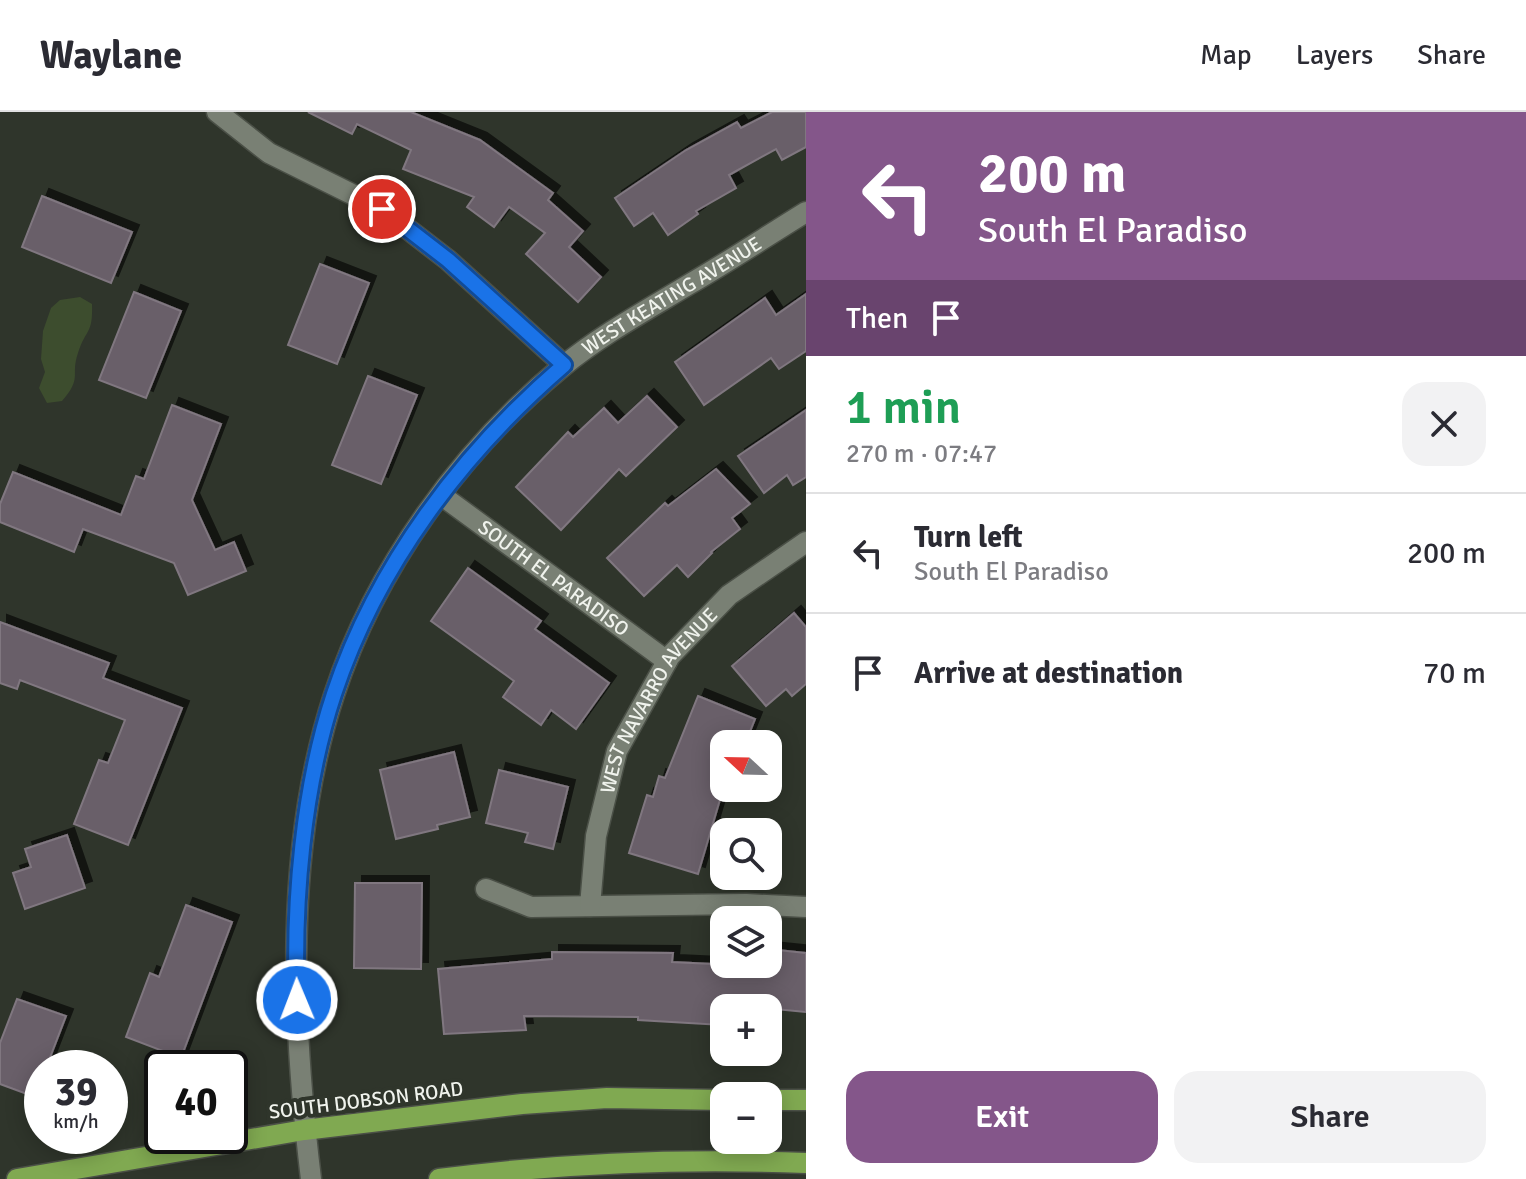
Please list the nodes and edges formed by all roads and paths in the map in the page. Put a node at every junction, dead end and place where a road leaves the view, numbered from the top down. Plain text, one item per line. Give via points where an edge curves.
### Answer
1 (217, 112) edge
2 (806, 212) edge
3 (564, 365) junction
4 (441, 495) junction
5 (806, 542) edge
6 (667, 661) junction
7 (486, 889) dead end
8 (590, 906) junction
9 (806, 907) edge
10 (710, 1100) edge
11 (782, 1100) edge
12 (806, 1100) edge
13 (304, 1130) junction
14 (806, 1163) edge
15 (17, 1179) edge
16 (311, 1179) edge
17 (439, 1179) edge

1 - 3 street via 269,153 382,209 448,260
2 - 3 street, WEST KEATING AVENUE via 621,324
3 - 4 street, WEST KEATING AVENUE via 493,431
4 - 6 street, SOUTH EL PARADISO
4 - 13 street, WEST KEATING AVENUE via 374,602 348,656 319,756 297,913
5 - 6 street, WEST NAVARRO AVENUE via 729,595
6 - 8 street, WEST NAVARRO AVENUE via 617,751 596,836
7 - 8 street via 531,907
8 - 9 street
10 - 13 main road, SOUTH DOBSON ROAD via 607,1098 522,1104
11 - 12 main road
13 - 15 main road, SOUTH DOBSON ROAD
13 - 16 street, WEST KEATING AVENUE
14 - 17 main road via 603,1163

